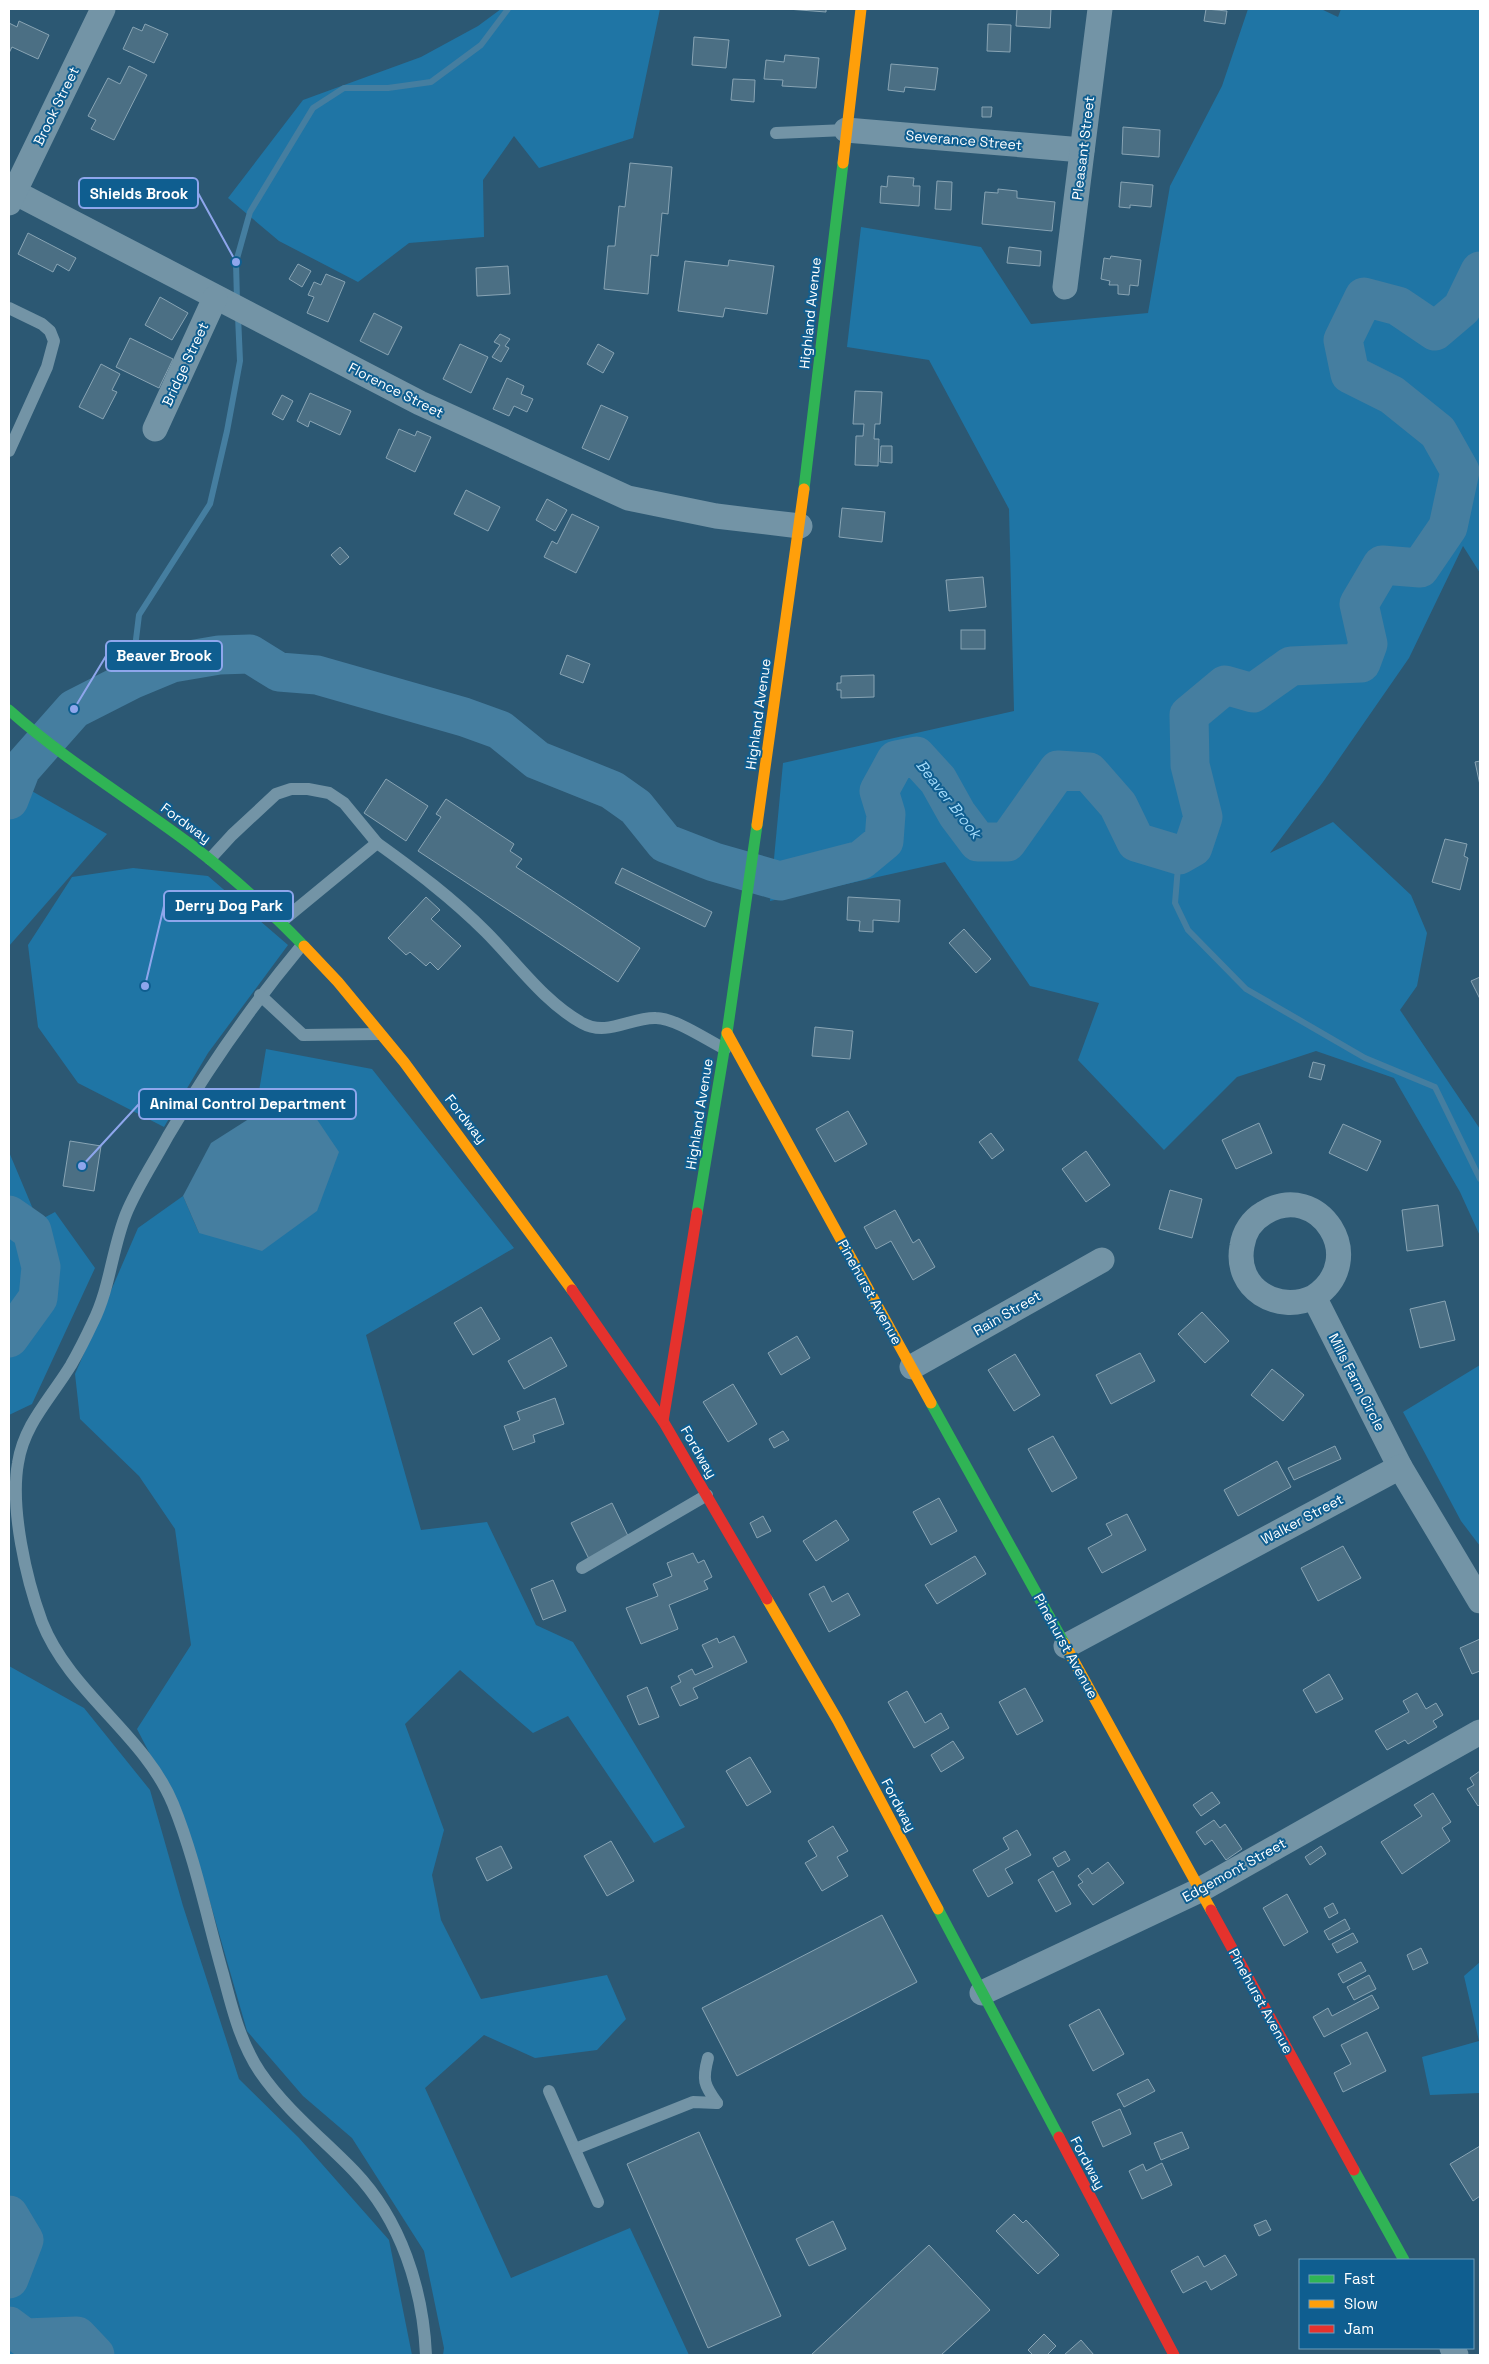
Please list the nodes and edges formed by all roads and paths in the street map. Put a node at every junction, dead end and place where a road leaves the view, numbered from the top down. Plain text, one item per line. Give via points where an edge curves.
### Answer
1 (103, 9) edge
2 (861, 9) edge
3 (1100, 9) edge
4 (846, 130) junction
5 (776, 133) dead end
6 (1082, 150) junction
7 (12, 197) edge
8 (1065, 287) dead end
9 (221, 301) junction
10 (9, 308) edge
11 (155, 429) dead end
12 (9, 450) edge
13 (800, 526) junction
14 (9, 710) edge
15 (377, 843) junction
16 (210, 859) junction
17 (281, 922) junction
18 (302, 945) junction
19 (260, 995) junction
20 (727, 1033) junction
21 (380, 1034) junction
22 (725, 1049) junction
23 (1102, 1260) dead end
24 (1314, 1297) dead end
25 (912, 1367) junction
26 (663, 1421) junction
27 (1400, 1467) junction
28 (707, 1495) junction
29 (582, 1568) dead end
30 (1480, 1601) edge
31 (1066, 1646) junction
32 (1480, 1732) edge
33 (1200, 1890) junction
34 (982, 1993) junction
35 (708, 2058) dead end
36 (549, 2091) dead end
37 (575, 2149) junction
38 (598, 2202) dead end
39 (1403, 2259) edge
40 (426, 2355) edge
41 (1174, 2355) edge

1 - 7 street, Brook Street
2 - 4 street, Highland Avenue
3 - 6 street, Pleasant Street
4 - 5 lane
4 - 6 street, Severance Street
4 - 13 street, Highland Avenue
6 - 8 street, Pleasant Street
7 - 9 street, Florence Street
9 - 11 street, Bridge Street
9 - 13 street, Florence Street via 420,403 628,498 716,516
10 - 12 lane via 42,324 50,331 54,342 47,367
13 - 20 street, Highland Avenue
14 - 16 street, Fordway via 30,730
15 - 16 lane via 344,803 329,794 291,789 276,794
15 - 17 lane
15 - 22 lane via 428,880 485,931 554,1002 583,1024 616,1028 642,1019 658,1018
16 - 17 street, Fordway
17 - 18 street, Fordway
18 - 19 lane
18 - 21 street, Fordway via 338,982
19 - 21 lane via 302,1035
19 - 40 lane via 200,1083 141,1184 123,1223 96,1318 70,1366 26,1433 15,1478 20,1533 35,1600 52,1643 77,1681 155,1772 174,1808 234,2018 249,2054 287,2106 355,2172 401,2242 416,2289
20 - 22 street, Highland Avenue
20 - 25 street, Pinehurst Avenue
21 - 26 street, Fordway via 544,1249
22 - 26 street, Highland Avenue
23 - 25 street, Rain Street
24 - 27 street, Mills Farm Circle
25 - 31 street, Pinehurst Avenue
26 - 28 street, Fordway
27 - 30 street
27 - 31 street, Walker Street
28 - 29 lane
28 - 34 street, Fordway via 838,1721
31 - 33 street, Pinehurst Avenue
32 - 33 street, Edgemont Street
33 - 34 street, Edgemont Street
33 - 39 street, Pinehurst Avenue
34 - 41 street, Fordway
35 - 37 lane via 705,2087 717,2103 693,2102
36 - 37 lane
37 - 38 lane

